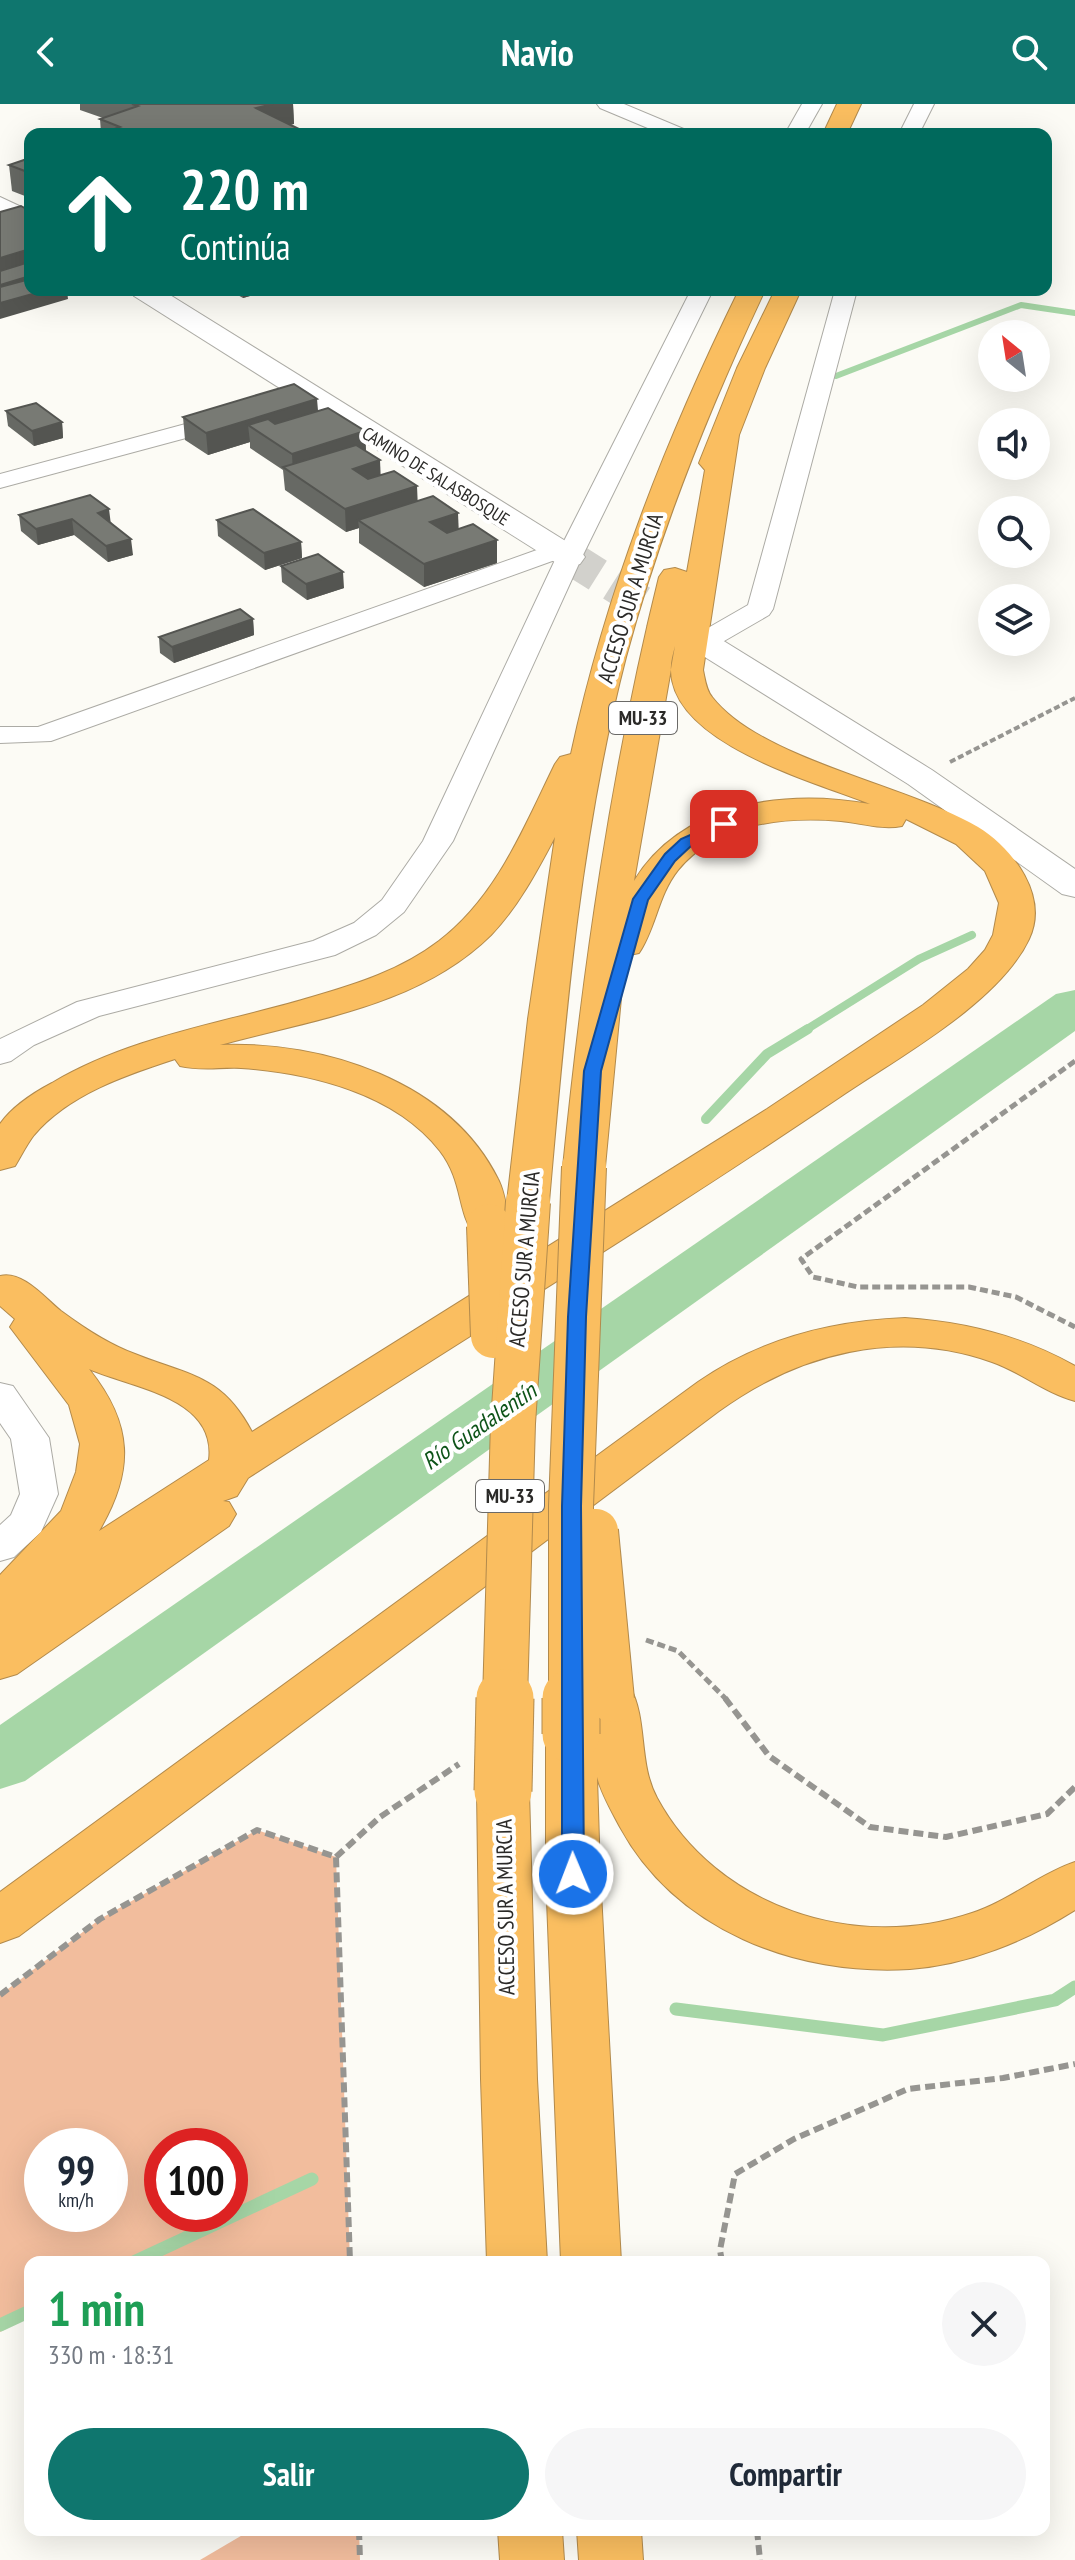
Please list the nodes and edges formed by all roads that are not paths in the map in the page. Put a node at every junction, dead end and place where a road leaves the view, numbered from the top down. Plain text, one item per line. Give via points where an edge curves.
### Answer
1 (607, 104) edge
2 (812, 104) edge
3 (849, 104) edge
4 (924, 104) edge
5 (665, 128) edge
6 (798, 128) edge
7 (838, 128) edge
8 (912, 128) edge
9 (0, 205) edge
10 (24, 218) edge
11 (152, 296) edge
12 (699, 296) edge
13 (749, 296) edge
14 (785, 296) edge
15 (844, 296) edge
16 (308, 396) junction
17 (277, 405) edge
18 (247, 414) edge
19 (725, 435) junction
20 (0, 481) edge
21 (563, 554) junction
22 (703, 642) joint
23 (596, 715) junction
24 (0, 735) edge
25 (1075, 886) edge
26 (1018, 905) junction
27 (0, 1054) edge
28 (592, 1071) junction
29 (55, 1099) junction
30 (0, 1157) edge
31 (705, 1168) junction
32 (3, 1282) edge
33 (577, 1317) junction
34 (1075, 1386) edge
35 (0, 1395) edge
36 (15, 1442) edge
37 (232, 1465) junction
38 (510, 1498) junction
39 (0, 1547) edge
40 (0, 1601) edge
41 (0, 1618) edge
42 (0, 1658) edge
43 (1075, 1883) edge
44 (0, 1921) edge
45 (517, 2256) edge
46 (591, 2256) edge
47 (530, 2536) edge
48 (609, 2536) edge
49 (532, 2560) edge
50 (611, 2560) edge

1 - 5 street
2 - 6 street
3 - 7 highway
4 - 8 street
9 - 10 street
11 - 16 street, CAMINO DE SALASBOSQUE
12 - 21 street
13 - 23 highway, ACCESO SUR A MURCIA / MU-33 via 654,515
14 - 19 highway, ACCESO SUR A MURCIA / MU-33
15 - 22 street via 760,609
16 - 17 street
16 - 21 street, CAMINO DE SALASBOSQUE
18 - 20 street
19 - 26 highway via 687,670 696,700 761,748 924,814 969,838 1003,870
19 - 28 highway, ACCESO SUR A MURCIA / MU-33 via 675,579 640,730
21 - 24 street via 41,735
21 - 27 street via 438,841 393,906 365,929 324,948 88,1009
22 - 25 street via 920,777
23 - 29 highway via 496,908 442,959 381,989 156,1050
23 - 38 highway, ACCESO SUR A MURCIA / MU-33, bridge via 546,1016 518,1322
26 - 28 highway via 972,854 911,824 860,812 808,810 724,824 686,843 640,899
26 - 31 highway via 1009,944 963,992
28 - 33 highway, ACCESO SUR A MURCIA / MU-33, bridge
29 - 30 highway via 18,1130
29 - 38 highway, bridge via 119,1073 175,1060 264,1058 333,1071 394,1095 425,1114 449,1136 479,1179 488,1207 493,1338
31 - 37 highway
31 - 42 highway
32 - 37 highway via 76,1344 207,1400 227,1425
32 - 40 highway via 91,1402 103,1444 82,1519
33 - 43 highway, bridge via 618,1755 642,1823 688,1880 763,1926 810,1942 860,1949 914,1948 963,1938 1042,1905
33 - 46 highway, ACCESO SUR A MURCIA / MU-33, bridge via 571,1506 573,1874
34 - 44 highway via 1011,1352 910,1331 837,1339 770,1360 735,1378 651,1439
35 - 36 street
36 - 39 street via 39,1494 27,1522
37 - 41 highway
37 - 42 highway via 208,1502
38 - 45 highway, ACCESO SUR A MURCIA / MU-33, bridge via 485,1775
47 - 49 highway
48 - 50 highway

